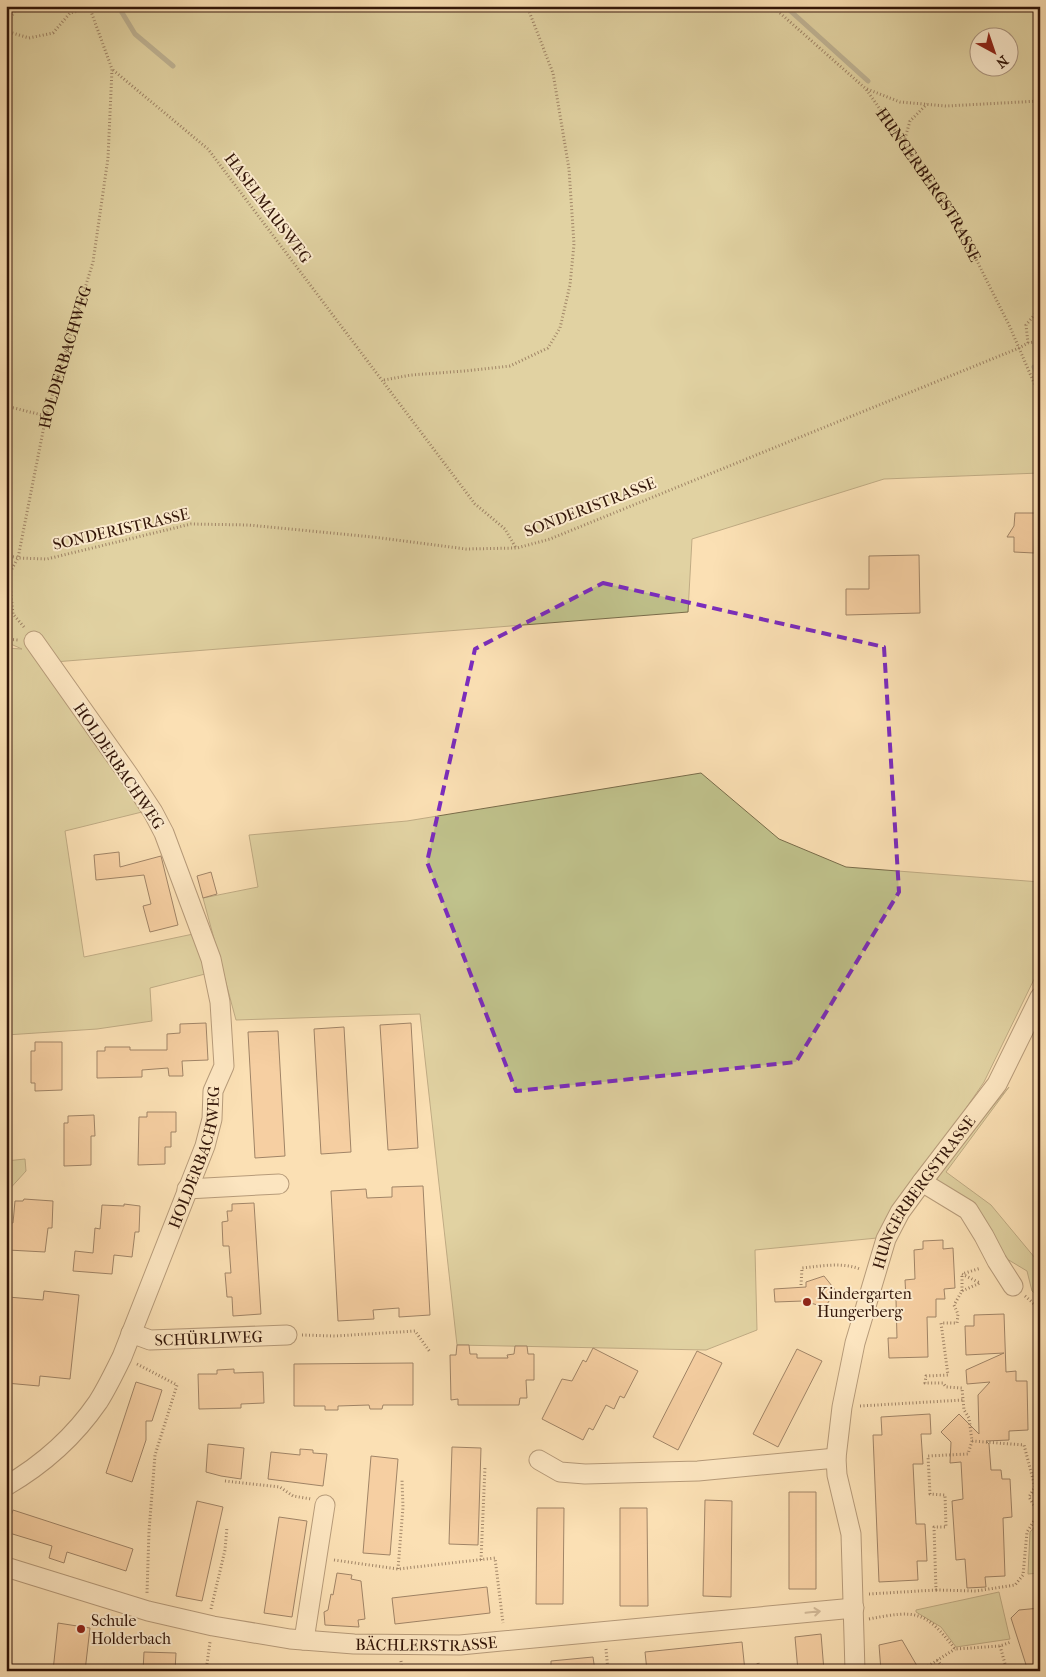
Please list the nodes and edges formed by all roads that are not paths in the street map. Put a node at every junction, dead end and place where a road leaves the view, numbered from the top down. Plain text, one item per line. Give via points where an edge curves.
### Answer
1 (34, 641) road end
2 (1040, 998) edge
3 (922, 1182) junction
4 (279, 1184) dead end
5 (187, 1189) junction
6 (1014, 1286) dead end
7 (131, 1333) junction
8 (286, 1335) road end
9 (836, 1458) junction
10 (539, 1460) dead end
11 (6, 1486) edge
12 (321, 1501) road end
13 (6, 1567) edge
14 (860, 1608) junction
15 (304, 1640) junction
16 (855, 1671) edge

1 - 5 street, HOLDERBACHWEG via 153,812 164,833 210,958 220,1002 224,1066 213,1091 212,1119 205,1146
2 - 3 street, HUNGERBERGSTRASSE via 997,1084
3 - 6 street via 968,1210
3 - 9 street, HUNGERBERGSTRASSE via 900,1212 886,1239 874,1276 855,1343
4 - 5 street
5 - 7 street, HOLDERBACHWEG
7 - 8 street, SCHÜRLIWEG via 150,1340
7 - 11 street, HOLDERBACHWEG via 112,1379 85,1419 50,1456
9 - 10 street via 698,1471 585,1474 560,1472
9 - 14 street, HUNGERBERGSTRASSE via 837,1476 851,1534
12 - 15 street
13 - 15 street, BÄCHLERSTRASSE via 148,1611 213,1626
15 -> 14 street, BÄCHLERSTRASSE via 413,1646 460,1645
14 - 16 street, HUNGERBERGSTRASSE

